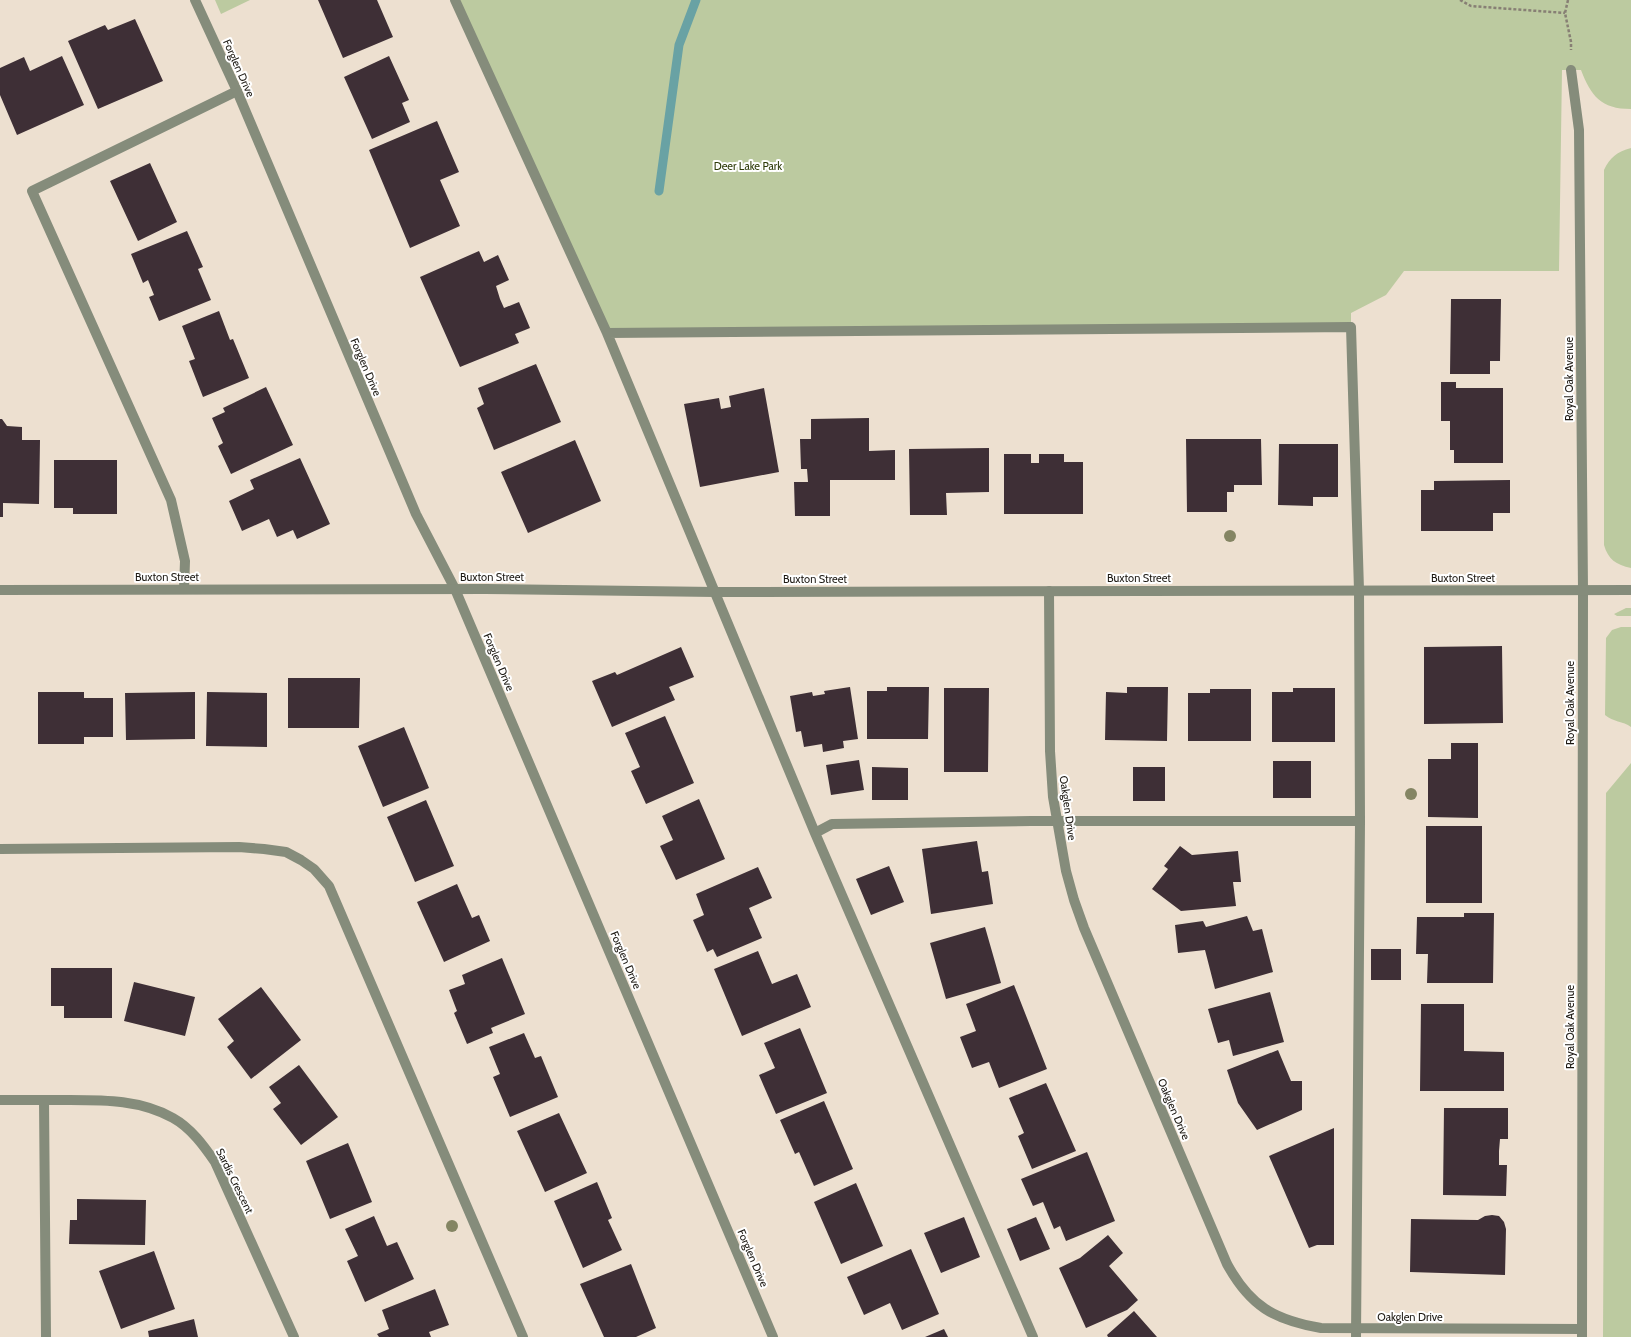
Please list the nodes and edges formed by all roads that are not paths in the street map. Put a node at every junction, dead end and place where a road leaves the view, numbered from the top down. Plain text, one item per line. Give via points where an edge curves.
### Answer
1 (195, 0) edge
2 (455, 0) edge
3 (1571, 70) road end
4 (237, 91) junction
5 (608, 333) junction
6 (184, 589) junction
7 (455, 589) junction
8 (0, 590) edge
9 (1359, 590) junction
10 (1583, 590) junction
11 (1631, 590) edge
12 (1049, 591) junction
13 (715, 592) junction
14 (1056, 821) junction
15 (1360, 821) junction
16 (815, 832) junction
17 (0, 849) edge
18 (0, 1100) edge
19 (44, 1100) junction
20 (1356, 1333) edge
21 (1582, 1333) edge
22 (46, 1337) edge
23 (294, 1337) edge
24 (523, 1337) edge
25 (773, 1337) edge
26 (1033, 1337) edge

1 - 4 street, Forglen Drive
2 - 5 street
3 - 10 street, Royal Oak Avenue via 1579,130
4 - 6 street via 32,191 171,500 185,561
4 - 7 street, Forglen Drive via 416,514
5 - 9 street via 1351,327
5 - 13 street
6 - 7 street, Buxton Street
6 - 8 street, Buxton Street
7 - 13 street, Buxton Street
7 - 25 street, Forglen Drive
9 - 10 street, Buxton Street
9 - 12 street, Buxton Street
9 - 15 street
10 - 11 street, Buxton Street
10 - 21 street, Royal Oak Avenue
12 - 13 street, Buxton Street
12 - 14 street, Oakglen Drive via 1050,751
13 - 16 street
14 - 15 street
14 - 16 street via 832,824
14 - 20 street, Oakglen Drive via 1066,871 1084,928 1224,1257 1238,1283 1267,1311 1287,1320 1302,1325
15 - 20 street
16 - 26 street
17 - 24 street via 239,847 286,852 314,869 329,886
18 - 19 street, Sardis Crescent
19 - 22 street
19 - 23 street, Sardis Crescent via 114,1100 136,1104 158,1111 189,1130 215,1162
20 - 21 street, Oakglen Drive

